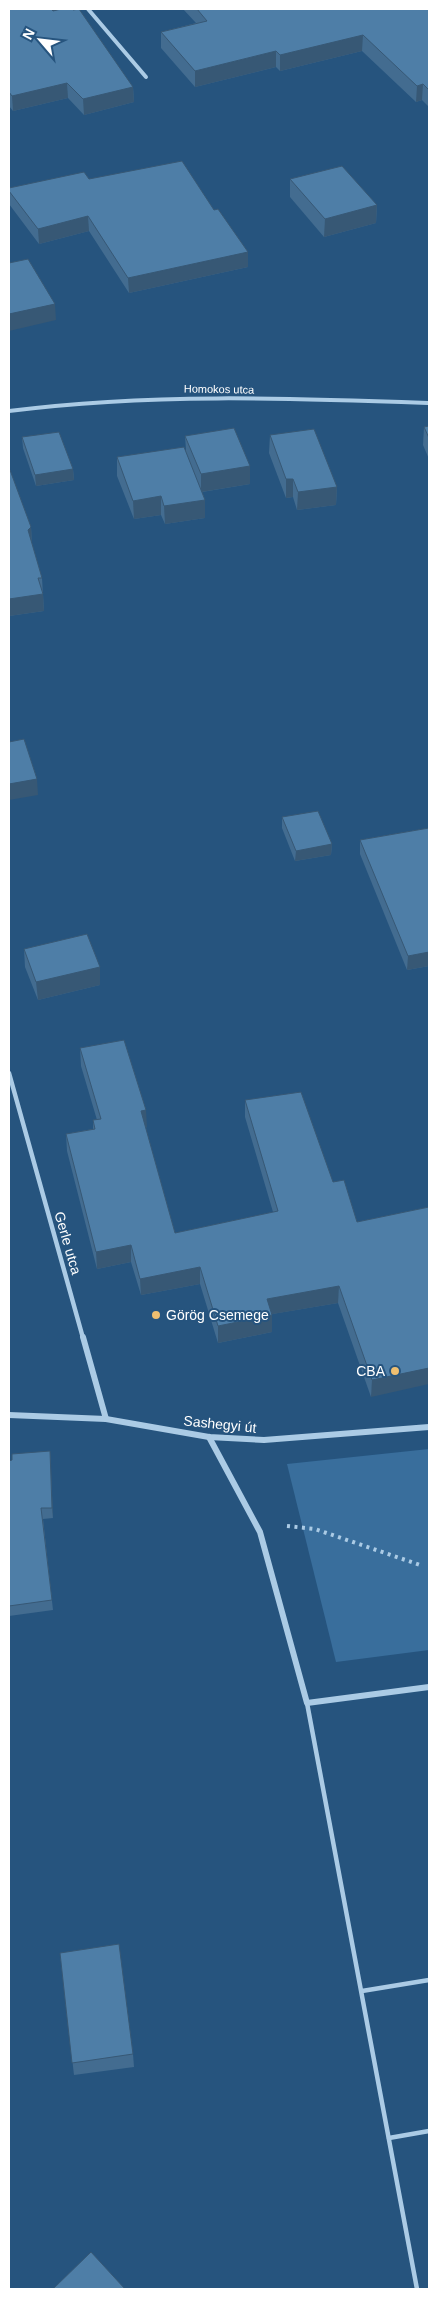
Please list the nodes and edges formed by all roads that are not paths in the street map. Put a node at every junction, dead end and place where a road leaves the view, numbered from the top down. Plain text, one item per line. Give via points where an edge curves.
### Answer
1 (88, 9) edge
2 (146, 77) dead end
3 (429, 403) edge
4 (9, 411) edge
5 (9, 1073) edge
6 (9, 1415) edge
7 (106, 1419) junction
8 (429, 1427) edge
9 (209, 1437) junction
10 (429, 1687) edge
11 (307, 1703) junction
12 (429, 1980) edge
13 (362, 1991) junction
14 (429, 2131) edge
15 (389, 2138) junction
16 (417, 2289) edge

1 - 2 street
3 - 4 street, Homokos utca via 169,397 53,404
5 - 7 street, Gerle utca
6 - 7 street, Sashegyi út
7 - 9 street, Sashegyi út
8 - 9 street, Sashegyi út via 264,1440
9 - 11 street via 260,1532
10 - 11 street
11 - 13 lane
12 - 13 lane
13 - 15 lane
14 - 15 lane
15 - 16 lane

